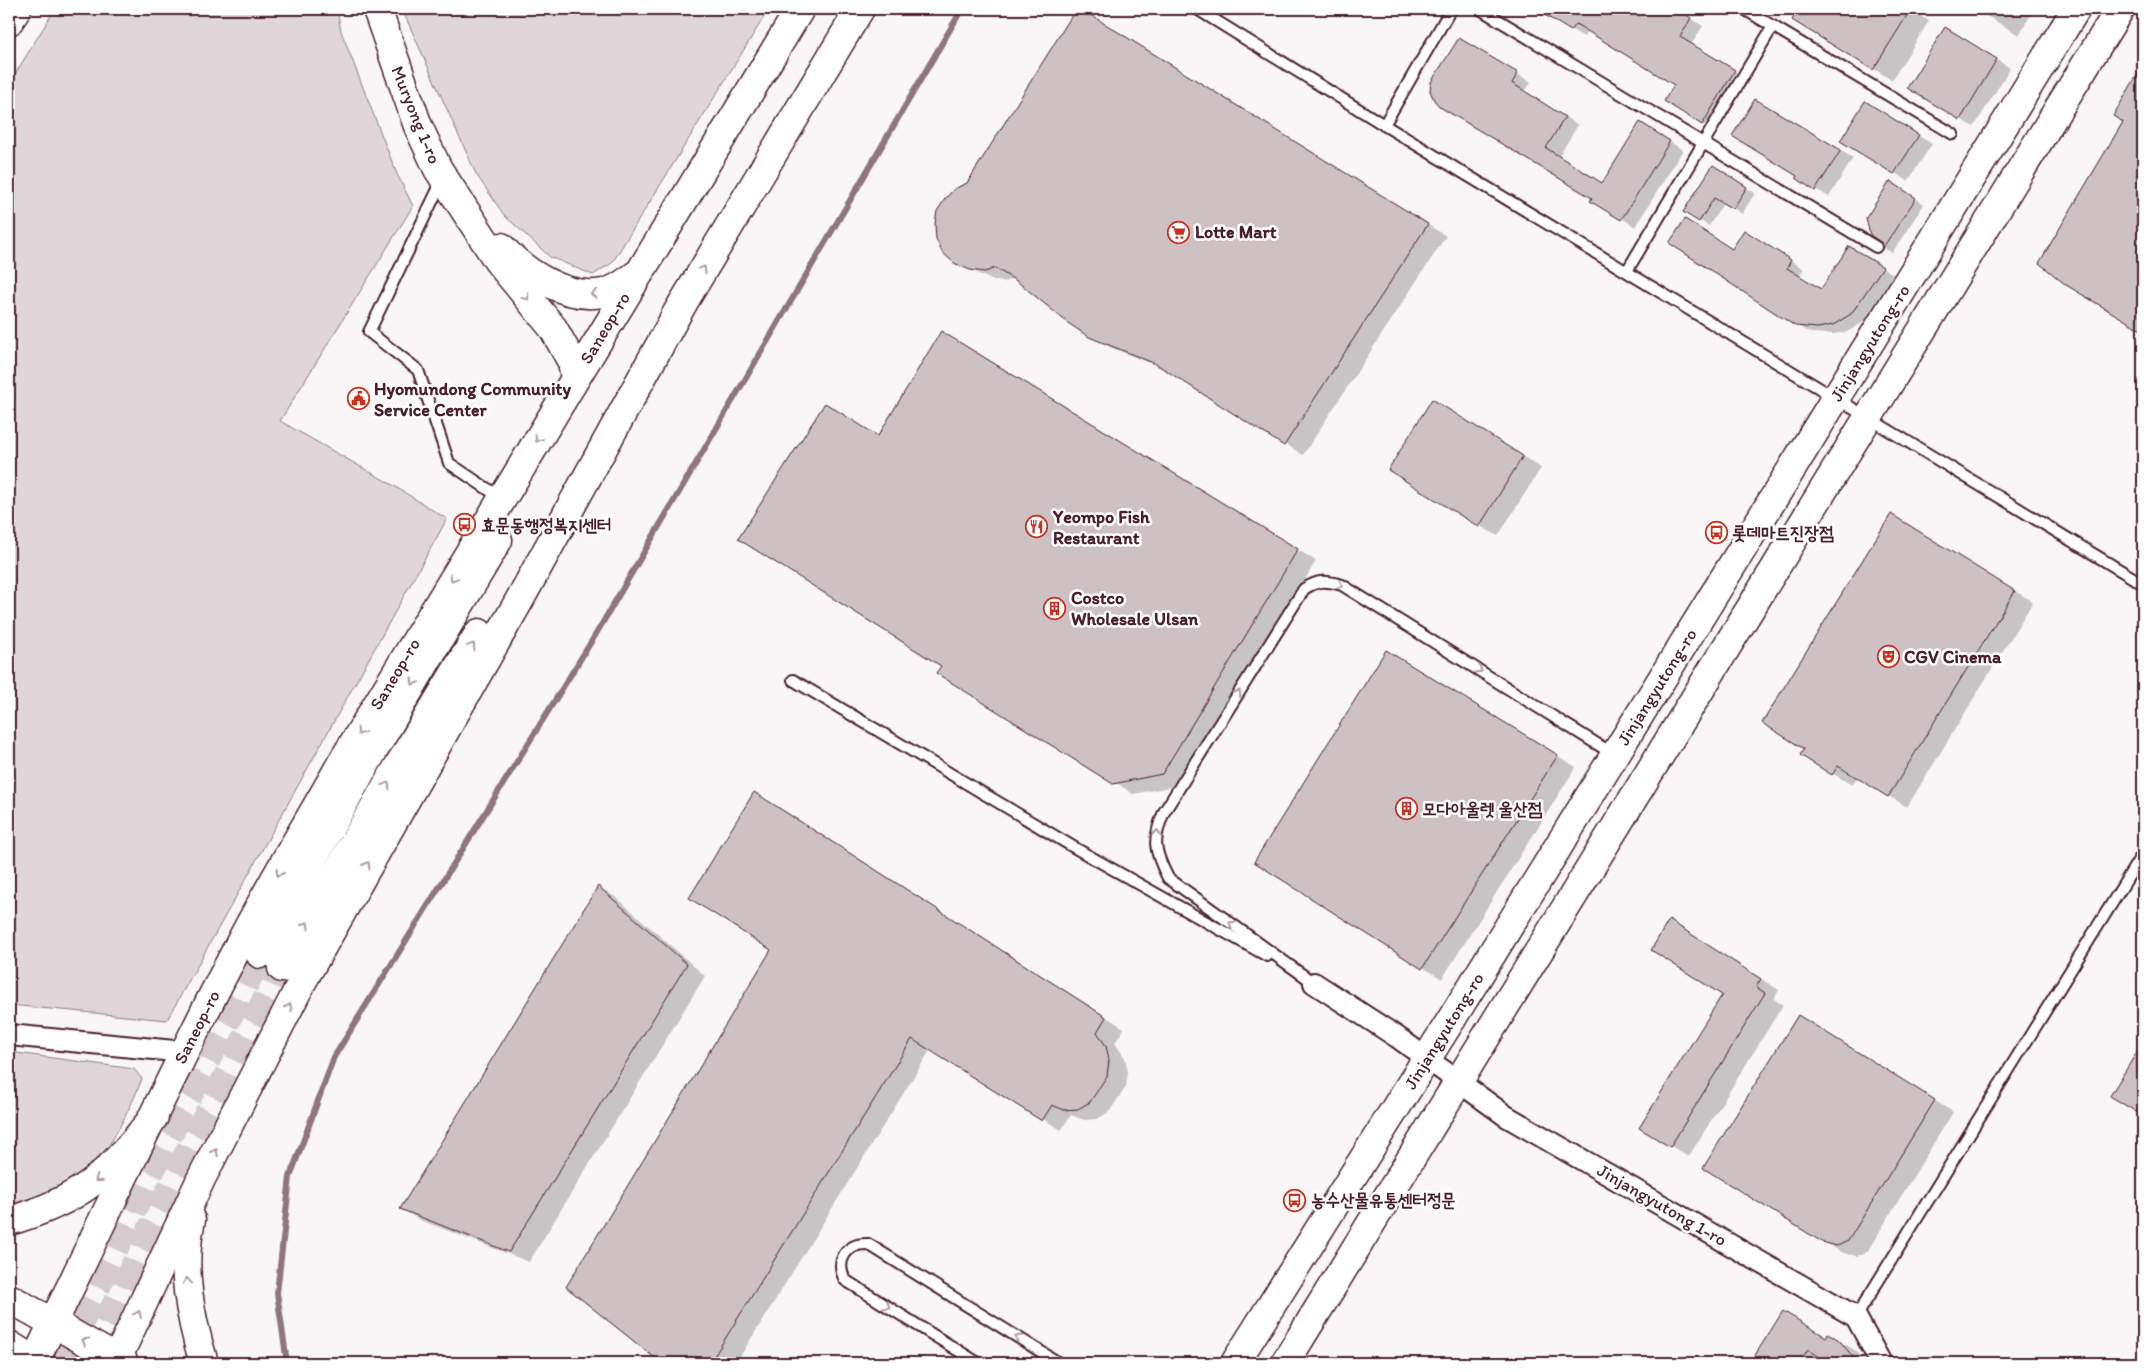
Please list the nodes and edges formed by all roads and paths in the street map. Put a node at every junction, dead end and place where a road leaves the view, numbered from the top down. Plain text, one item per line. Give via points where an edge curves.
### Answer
1 (17, 9) edge
2 (377, 9) edge
3 (800, 9) edge
4 (816, 9) edge
5 (860, 9) edge
6 (1197, 9) edge
7 (1451, 9) edge
8 (1480, 9) edge
9 (1744, 9) edge
10 (2076, 9) edge
11 (2120, 9) edge
12 (9, 21) edge
13 (1773, 26) junction
14 (1384, 125) junction
15 (1953, 134) dead end
16 (1703, 143) junction
17 (443, 177) junction
18 (469, 213) junction
19 (1876, 247) dead end
20 (1626, 271) junction
21 (638, 274) junction
22 (683, 302) junction
23 (575, 378) junction
24 (1836, 398) junction
25 (1867, 418) junction
26 (501, 498) junction
27 (2143, 584) edge
28 (793, 680) dead end
29 (1615, 755) junction
30 (2143, 853) edge
31 (1314, 983) junction
32 (9, 1035) edge
33 (185, 1052) junction
34 (1427, 1059) junction
35 (1458, 1082) junction
36 (154, 1117) junction
37 (201, 1179) junction
38 (9, 1221) edge
39 (9, 1298) edge
40 (1856, 1317) junction
41 (53, 1323) junction
42 (9, 1345) edge
43 (119, 1362) edge
44 (36, 1363) edge
45 (204, 1363) edge
46 (978, 1363) edge
47 (1059, 1363) edge
48 (1235, 1363) edge
49 (1285, 1363) edge
50 (1881, 1363) edge

1 - 12 main road
2 - 17 main road, Muryong 1-ro via 418,126
3 - 21 main road, Saneop-ro
4 -> 22 main road, Saneop-ro via 362,770 271,961 387,785
22 -> 5 main road, Saneop-ro
6 - 14 lane
7 - 14 lane
8 - 16 lane
9 - 13 lane
10 - 24 main road, Jinjangyutong-ro
11 - 25 main road, Jinjangyutong-ro
13 - 15 lane
13 - 16 lane
14 - 20 lane
16 - 19 lane
16 - 20 lane
17 - 18 main road, Muryong 1-ro
17 - 26 lane via 369,332 418,370 449,463
21 -> 18 main road via 603,293 583,294 560,288 506,253
18 -> 23 main road via 498,261 564,344
20 - 24 lane
21 - 23 main road, Saneop-ro
37 -> 22 main road, Saneop-ro via 303,980 519,601
23 -> 26 main road, Saneop-ro
24 - 25 lane
24 - 29 main road, Jinjangyutong-ro
25 - 27 lane
25 - 35 main road, Jinjangyutong-ro
26 -> 33 main road, Saneop-ro via 339,768 240,942
28 - 31 lane via 1074,848
31 -> 29 lane via 1168,878 1158,859 1155,844 1156,829 1164,812 1304,589 1315,582 1328,580 1342,584
29 - 34 main road, Jinjangyutong-ro
30 - 40 lane
31 - 34 street, Jinjangyutong 1-ro
32 - 33 street
33 - 36 main road, Saneop-ro
34 - 35 street, Jinjangyutong 1-ro
34 - 48 main road, Jinjangyutong-ro
35 - 40 street, Jinjangyutong 1-ro via 1506,1116
35 - 49 main road, Jinjangyutong-ro
36 -> 38 main road via 104,1174 80,1192 59,1204
36 - 41 main road, Saneop-ro
43 -> 37 main road, Saneop-ro
45 -> 37 main road via 191,1311 186,1265 188,1235
39 - 41 main road
40 - 50 street
43 -> 41 main road
41 - 44 main road, Saneop-ro
42 - 44 main road
47 -> 46 lane via 868,1244 858,1244 847,1250 840,1260 840,1271 845,1280

